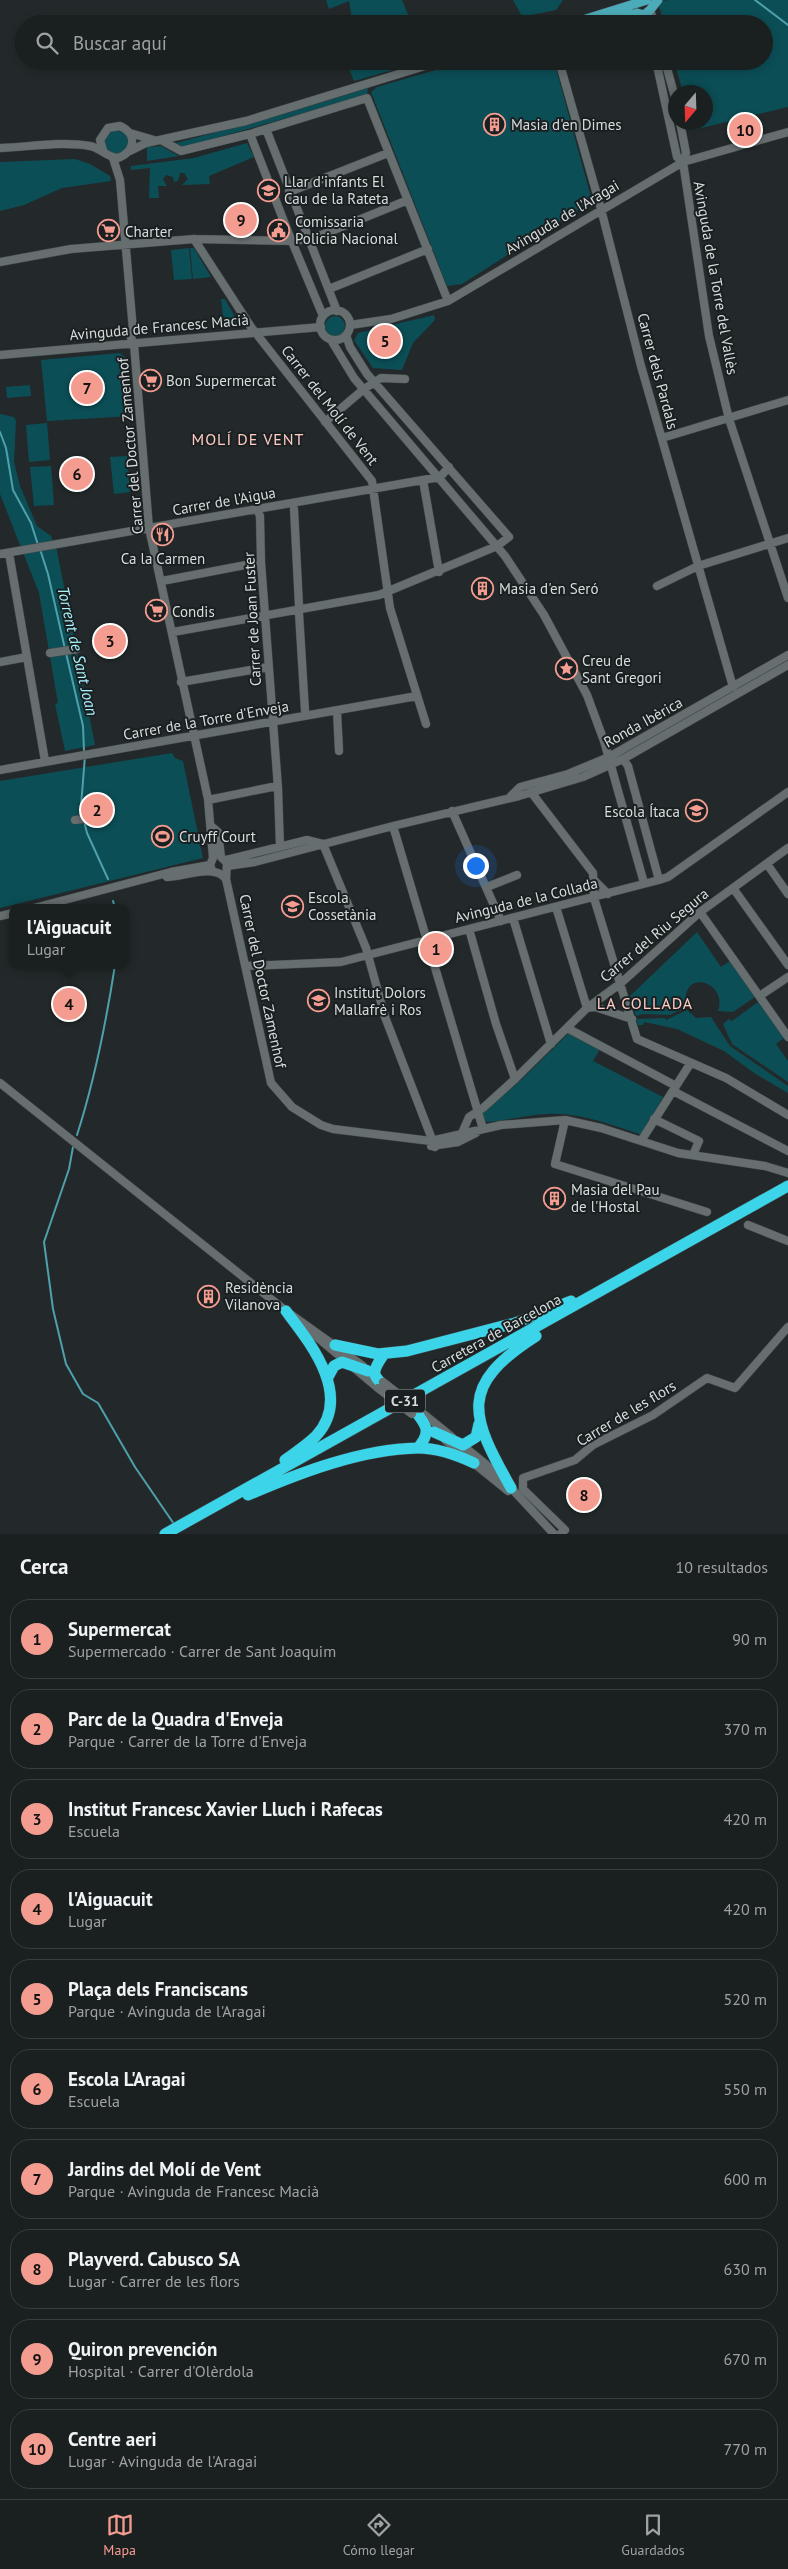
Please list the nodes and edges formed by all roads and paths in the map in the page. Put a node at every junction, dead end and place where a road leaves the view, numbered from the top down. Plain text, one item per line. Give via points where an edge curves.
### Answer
1 (646, 0) edge
2 (658, 0) edge
3 (634, 4) junction
4 (600, 15) edge
5 (616, 15) edge
6 (638, 15) edge
7 (643, 15) edge
8 (646, 15) edge
9 (647, 15) edge
10 (411, 70) edge
11 (562, 70) edge
12 (658, 70) edge
13 (667, 70) edge
14 (672, 85) edge
15 (266, 129) junction
16 (682, 130) edge
17 (788, 132) edge
18 (130, 133) junction
19 (250, 134) junction
20 (100, 140) junction
21 (159, 140) junction
22 (79, 145) junction
23 (0, 148) edge
24 (103, 150) junction
25 (388, 153) junction
26 (126, 154) junction
27 (113, 158) junction
28 (683, 162) junction
29 (120, 178) junction
30 (289, 192) junction
31 (408, 200) junction
32 (601, 209) junction
33 (308, 238) junction
34 (194, 239) junction
35 (293, 241) junction
36 (126, 245) junction
37 (428, 249) junction
38 (0, 262) edge
39 (329, 289) junction
40 (448, 301) junction
41 (337, 311) junction
42 (323, 316) junction
43 (350, 325) junction
44 (321, 327) junction
45 (255, 332) junction
46 (346, 335) junction
47 (331, 340) junction
48 (134, 344) junction
49 (0, 355) edge
50 (405, 379) dead end
51 (375, 382) junction
52 (364, 389) junction
53 (788, 400) edge
54 (729, 419) junction
55 (325, 422) junction
56 (662, 438) junction
57 (450, 468) junction
58 (440, 478) junction
59 (423, 480) junction
60 (373, 489) junction
61 (257, 509) junction
62 (294, 509) dead end
63 (149, 528) junction
64 (788, 538) edge
65 (770, 544) junction
66 (497, 546) junction
67 (9, 553) junction
68 (0, 554) edge
69 (261, 562) junction
70 (698, 566) junction
71 (438, 572) junction
72 (162, 581) junction
73 (656, 586) dead end
74 (388, 593) junction
75 (788, 598) edge
76 (265, 615) junction
77 (173, 632) junction
78 (77, 649) dead end
79 (50, 653) dead end
80 (788, 655) edge
81 (27, 657) junction
82 (0, 662) edge
83 (788, 664) edge
84 (268, 667) junction
85 (181, 682) junction
86 (733, 687) junction
87 (417, 696) junction
88 (306, 711) dead end
89 (337, 711) junction
90 (272, 722) junction
91 (426, 724) dead end
92 (194, 736) junction
93 (339, 751) dead end
94 (623, 759) junction
95 (45, 761) junction
96 (610, 761) junction
97 (0, 770) edge
98 (275, 788) junction
99 (531, 792) junction
100 (788, 792) edge
101 (506, 799) junction
102 (208, 800) junction
103 (452, 812) junction
104 (93, 818) dead end
105 (75, 820) dead end
106 (393, 826) junction
107 (323, 844) junction
108 (280, 847) junction
109 (788, 848) edge
110 (767, 864) junction
111 (220, 866) junction
112 (517, 875) dead end
113 (593, 879) junction
114 (659, 880) junction
115 (644, 883) junction
116 (487, 887) junction
117 (733, 888) junction
118 (608, 894) junction
119 (788, 894) edge
120 (594, 898) junction
121 (50, 904) edge
122 (556, 907) junction
123 (700, 912) junction
124 (513, 918) junction
125 (502, 920) junction
126 (469, 929) junction
127 (426, 940) junction
128 (368, 956) junction
129 (788, 965) edge
130 (246, 966) junction
131 (788, 977) edge
132 (621, 983) junction
133 (764, 993) dead end
134 (587, 1008) junction
135 (632, 1019) junction
136 (567, 1028) junction
137 (788, 1037) edge
138 (551, 1044) junction
139 (690, 1064) junction
140 (515, 1079) junction
141 (0, 1083) edge
142 (674, 1088) junction
143 (478, 1110) junction
144 (788, 1115) edge
145 (654, 1119) junction
146 (565, 1120) junction
147 (482, 1129) junction
148 (461, 1133) junction
149 (641, 1141) junction
150 (458, 1142) junction
151 (433, 1144) junction
152 (788, 1151) edge
153 (693, 1155) junction
154 (788, 1173) edge
155 (788, 1186) edge
156 (707, 1212) dead end
157 (748, 1225) dead end
158 (788, 1241) edge
159 (619, 1281) junction
160 (286, 1311) junction
161 (300, 1321) junction
162 (788, 1327) edge
163 (335, 1345) junction
164 (384, 1354) junction
165 (347, 1363) junction
166 (328, 1376) junction
167 (376, 1379) junction
168 (394, 1400) joint
169 (412, 1408) junction
170 (480, 1424) junction
171 (430, 1428) junction
172 (463, 1445) junction
173 (418, 1448) junction
174 (474, 1463) junction
175 (512, 1488) junction
176 (527, 1507) junction
177 (187, 1522) junction
178 (167, 1533) edge
179 (554, 1534) edge
180 (560, 1534) edge

1 - 3 main road
1 - 8 main road
2 - 9 main road
3 - 4 main road
3 - 7 main road via 635,12
5 - 6 main road
10 - 21 street via 243,121
11 - 32 street, Carrer dels Pardals
12 - 28 street, Avinguda de la Torre del Vallès via 678,157
13 - 14 street
15 - 19 street
15 - 25 street via 367,98
15 - 30 street
16 - 28 street, Avinguda de la Torre del Vallès via 686,153
17 - 28 street, Avinguda de l'Aragai
18 - 20 street via 123,127 114,126 106,129
18 - 21 street
18 - 26 street via 133,142
19 - 21 street via 181,151
19 - 35 street
20 - 22 street
20 - 24 street
21 - 26 street
22 - 23 street
22 - 24 street
24 - 27 street
25 - 30 street
25 - 31 street
26 - 27 street
26 - 29 street
27 - 29 street
28 - 32 street, Avinguda de l'Aragai
28 - 54 street, Avinguda de la Torre del Vallès via 709,336
29 - 36 street, Carrer del Doctor Zamenhof
30 - 33 street
31 - 33 street
31 - 37 street
32 - 40 street, Avinguda de l'Aragai
32 - 56 street, Carrer dels Pardals
33 - 35 street
33 - 39 street
34 - 35 street
34 - 36 street
34 - 45 street, Carrer del Molí de Vent
35 - 42 street
36 - 38 street
36 - 48 street, Carrer del Doctor Zamenhof via 131,338
37 - 39 street
37 - 40 street
39 - 41 street
40 - 43 street, Avinguda de l'Aragai via 391,319
41 - 42 street
41 - 43 street via 346,316
42 - 44 street
43 - 46 street
44 - 45 street, Avinguda de Francesc Macià
44 - 47 street
45 - 48 street, Avinguda de Francesc Macià
45 - 55 street, Carrer del Molí de Vent
46 - 47 street
46 - 51 street via 350,347
47 - 52 street
48 - 49 street, Avinguda de Francesc Macià
48 - 63 street, Carrer del Doctor Zamenhof
50 - 51 street via 381,378
51 - 52 street
51 - 57 street
52 - 55 street
52 - 58 street
53 - 54 street
54 - 56 street
54 - 65 street, Avinguda de la Torre del Vallès
55 - 60 street, Carrer del Molí de Vent via 372,481
56 - 70 street, Carrer dels Pardals
57 - 58 street
57 - 66 street via 509,537
58 - 59 street, Carrer de l'Aigua
58 - 66 street
59 - 60 street, Carrer de l'Aigua
59 - 71 street
60 - 61 street, Carrer de l'Aigua
60 - 74 street, Carrer del Molí de Vent
61 - 63 street, Carrer de l'Aigua
61 - 69 street, Carrer de Joan Fuster
62 - 88 street
63 - 67 street, Carrer de l'Aigua
63 - 72 street, Carrer del Doctor Zamenhof
64 - 65 street
65 - 70 street
65 - 75 street, Avinguda de la Torre del Vallès
66 - 71 street
66 - 96 street via 544,614 564,651 587,695
67 - 68 street, Carrer de l'Aigua
67 - 81 street
69 - 72 street
69 - 76 street, Carrer de Joan Fuster
70 - 73 street
70 - 86 street, Carrer dels Pardals
71 - 74 street
72 - 77 street, Carrer del Doctor Zamenhof
74 - 76 street
74 - 87 street, Carrer del Molí de Vent
76 - 77 street
76 - 84 street, Carrer de Joan Fuster
77 - 85 street, Carrer del Doctor Zamenhof
78 - 79 street
80 - 86 street, Ronda Ibèrica
81 - 82 street
81 - 95 street
83 - 94 street, Ronda Ibèrica
84 - 85 street
84 - 90 street, Carrer de Joan Fuster
85 - 92 street, Carrer del Doctor Zamenhof
86 - 96 street, Ronda Ibèrica
87 - 89 street, Carrer de la Torre d'Enveja
87 - 91 street, Carrer del Molí de Vent
89 - 90 street, Carrer de la Torre d'Enveja
89 - 93 street
90 - 92 street, Carrer de la Torre d'Enveja
90 - 98 street, Carrer de Joan Fuster
92 - 95 street, Carrer de la Torre d'Enveja
92 - 102 street, Carrer del Doctor Zamenhof
94 - 96 street, Ronda Ibèrica
94 - 114 street via 628,766
95 - 97 street, Carrer de la Torre d'Enveja
96 - 99 street, Ronda Ibèrica via 571,782
96 - 101 street, Ronda Ibèrica via 520,787
96 - 115 street
98 - 102 street
98 - 108 street, Carrer de Joan Fuster
99 - 101 street, Ronda Ibèrica
99 - 113 street via 592,873
100 - 114 street, Avinguda de la Collada via 668,877
101 - 103 street, Ronda Ibèrica
102 - 111 street, Carrer del Doctor Zamenhof via 212,826 218,832
103 - 106 street, Ronda Ibèrica
103 - 116 street
104 - 105 street
106 - 107 street, Ronda Ibèrica
106 - 127 street
107 - 108 street, Ronda Ibèrica via 307,840
107 - 111 street, Ronda Ibèrica via 255,862
107 - 128 street
108 - 111 street, Ronda Ibèrica
109 - 110 street, Carrer del Riu Segura
110 - 117 street, Carrer del Riu Segura
110 - 119 street
111 - 121 street via 171,872
111 - 130 street, Carrer del Doctor Zamenhof
112 - 116 street
113 - 118 street
113 - 120 street
114 - 115 street, Avinguda de la Collada
115 - 118 street, Avinguda de la Collada
116 - 125 street
117 - 123 street, Carrer del Riu Segura
117 - 129 street
118 - 120 street, Avinguda de la Collada
120 - 122 street, Avinguda de la Collada
120 - 132 street
122 - 124 street, Avinguda de la Collada
122 - 134 street
123 - 132 street, Carrer del Riu Segura
123 - 137 street
124 - 125 street, Avinguda de la Collada
124 - 138 street
125 - 126 street, Avinguda de la Collada
126 - 127 street, Avinguda de la Collada
126 - 140 street
127 - 128 street, Avinguda de la Collada
127 - 143 street
128 - 130 street, Avinguda de la Collada via 341,962
128 - 151 street via 385,1017
130 - 151 street, Carrer del Doctor Zamenhof via 267,1071 274,1089 292,1107 322,1125
131 - 133 street
132 - 134 street, Carrer del Riu Segura
132 - 135 street
134 - 135 street via 596,1007
134 - 136 street, Carrer del Riu Segura
135 - 139 street via 637,1039
136 - 138 street, Carrer del Riu Segura
136 - 142 street
138 - 140 street, Carrer del Riu Segura
139 - 142 street
139 - 144 street via 726,1078
140 - 143 street, Carrer del Riu Segura
141 - 160 street
142 - 145 street
142 - 152 street
143 - 147 street
143 - 148 street, Carrer del Riu Segura via 469,1117
145 - 149 street
145 - 153 street via 699,1141
146 - 147 street via 528,1121
146 - 149 street
146 - 156 street via 555,1164
147 - 148 street
147 - 150 street
148 - 150 street, Carrer del Riu Segura
148 - 151 street
149 - 153 street
150 - 151 street
153 - 154 street via 765,1166
155 - 159 highway, Carretera de Barcelona / C-31
157 - 158 street
159 - 164 highway via 515,1323 430,1346
159 - 170 highway via 525,1343 495,1367 480,1390 477,1411
159 - 177 highway, Carretera de Barcelona / C-31
160 - 161 street
160 - 166 highway
161 - 163 street
161 - 165 street
162 - 180 street, Carrer de les flors via 735,1388 707,1378 653,1415 593,1445 575,1460 523,1478 523,1489 565,1530
163 - 164 highway
163 - 167 street
164 - 167 highway via 378,1362
165 - 166 highway via 334,1366
165 - 167 highway
165 - 167 street
166 - 177 highway via 330,1404 327,1417 316,1435 285,1460
167 - 168 highway
167 - 169 street, bridge
168 - 169 street, bridge
169 - 171 highway
169 - 172 street
170 - 172 highway via 476,1437
170 - 175 highway
171 - 172 highway
171 - 173 highway
171 - 174 street
172 - 175 street
173 - 174 highway via 447,1453
173 - 177 highway via 377,1454 303,1472
174 - 176 street
175 - 176 street
176 - 179 street
177 - 178 highway, Carretera de Barcelona / C-31

